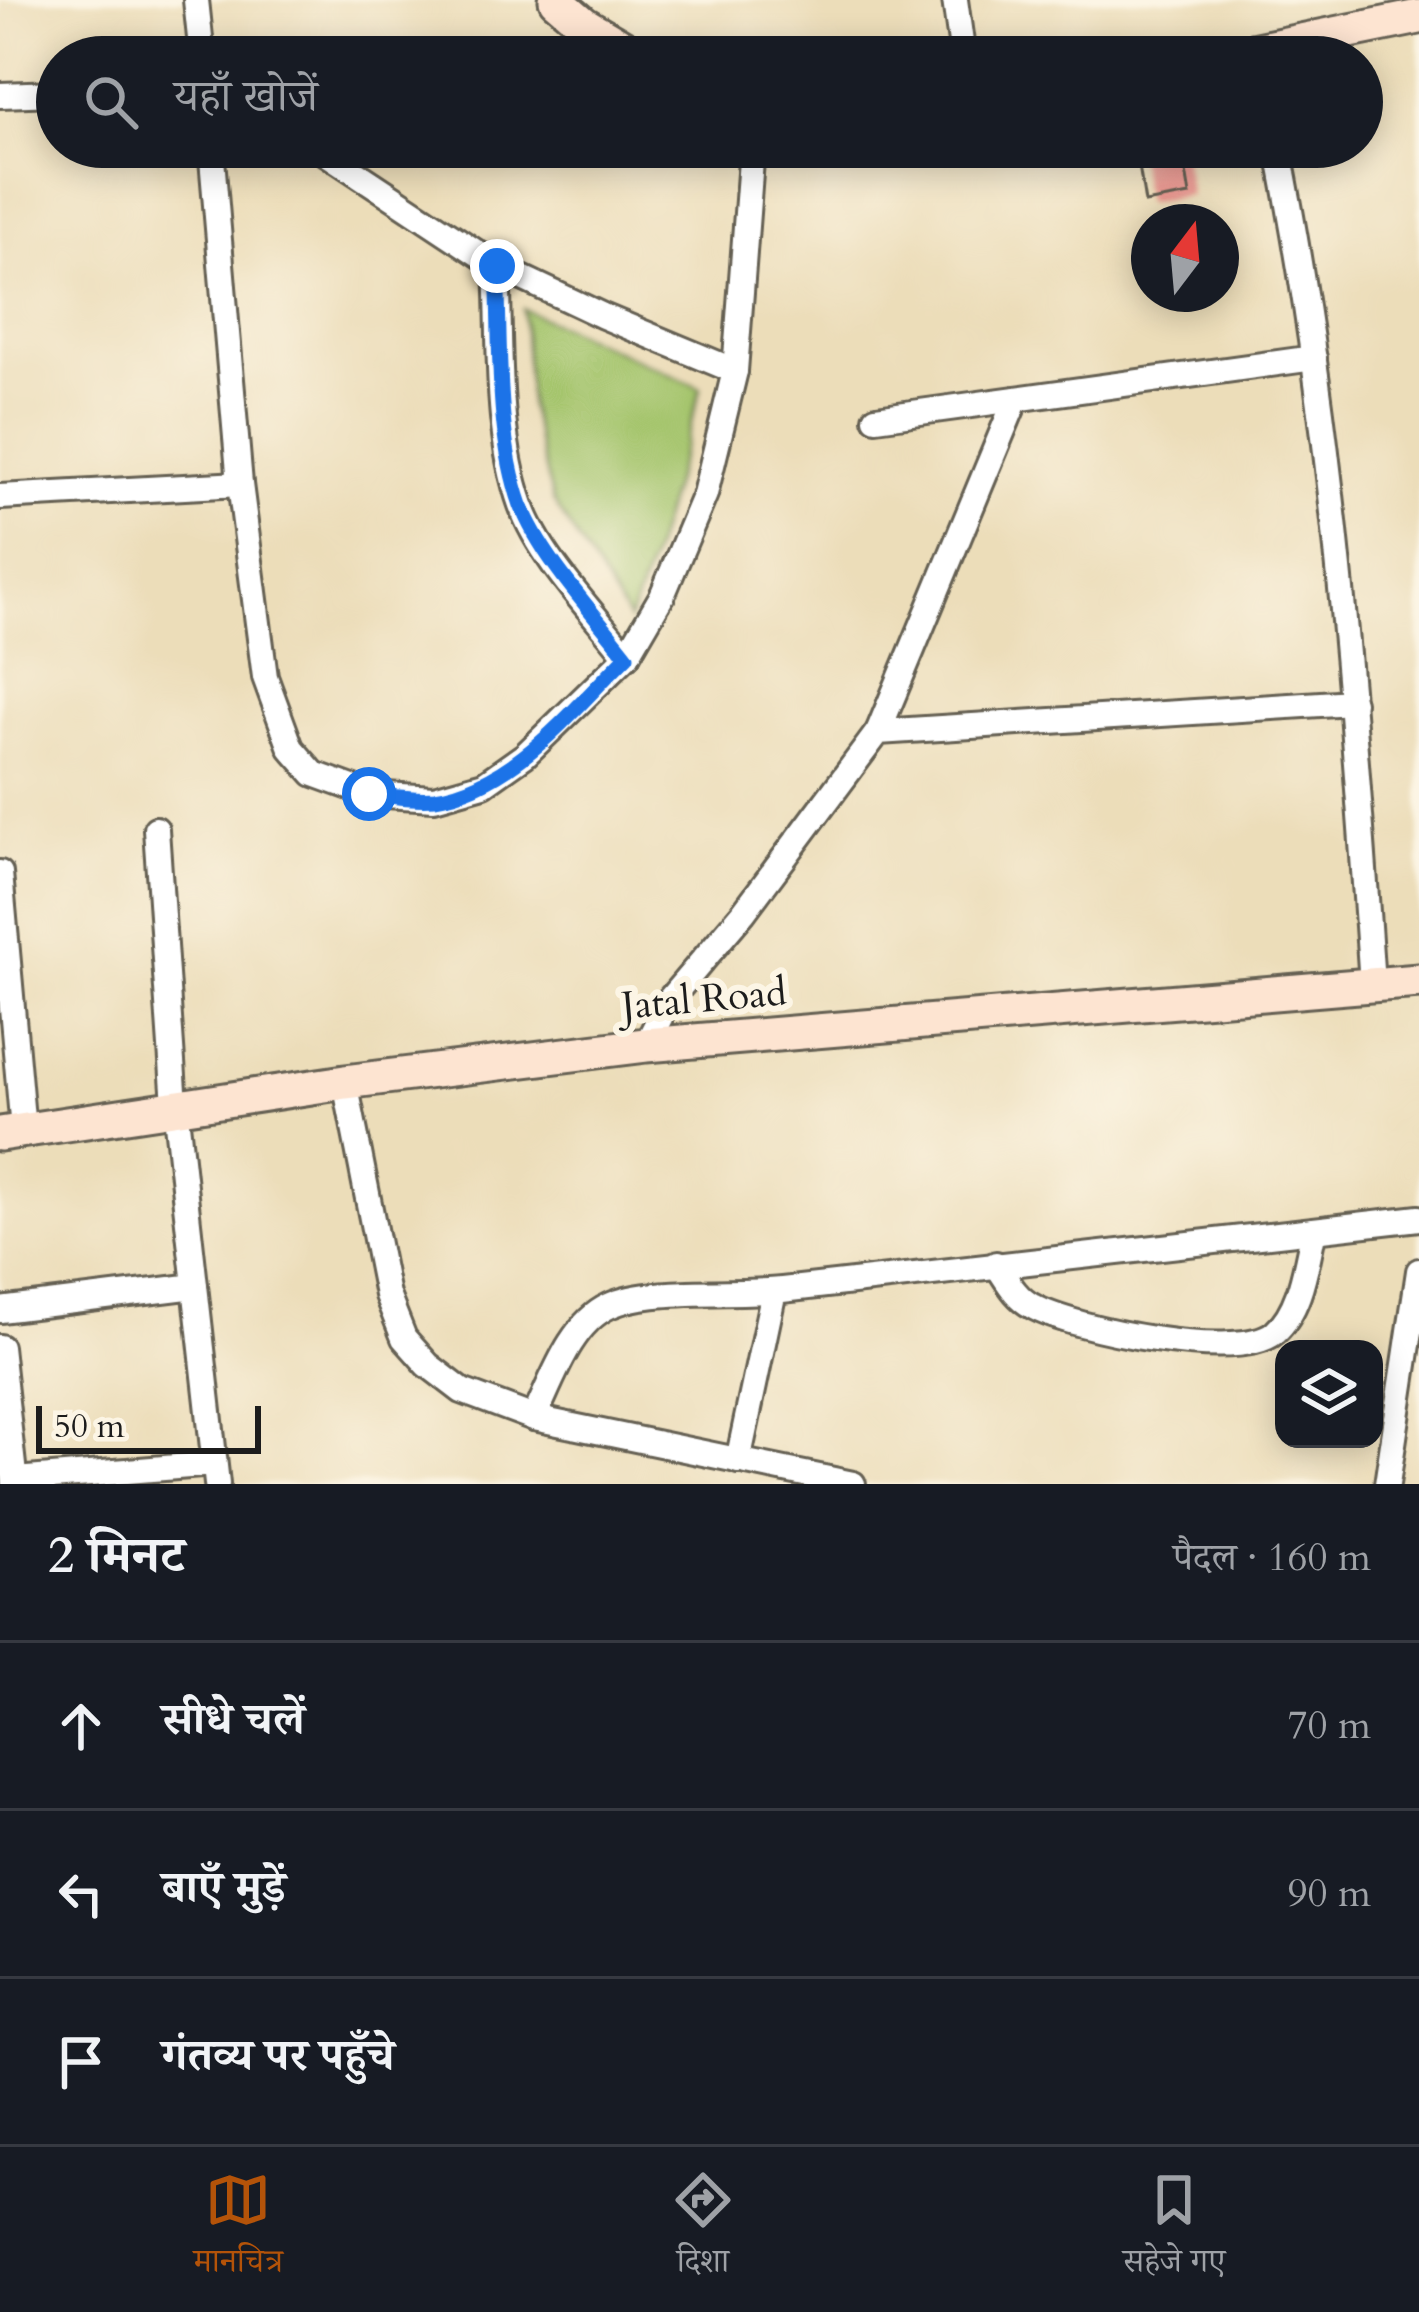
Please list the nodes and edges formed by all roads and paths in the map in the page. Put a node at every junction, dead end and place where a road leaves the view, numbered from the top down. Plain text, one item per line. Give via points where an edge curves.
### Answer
1 (196, 0) edge
2 (556, 0) edge
3 (955, 0) edge
4 (1419, 17) edge
5 (200, 36) edge
6 (604, 36) edge
7 (961, 36) edge
8 (1337, 36) edge
9 (36, 94) edge
10 (0, 95) edge
11 (213, 168) edge
12 (349, 168) edge
13 (750, 168) edge
14 (1282, 168) edge
15 (497, 266) junction
16 (1314, 358) junction
17 (736, 371) junction
18 (1016, 399) junction
19 (876, 418) dead end
20 (241, 484) junction
21 (0, 497) edge
22 (627, 656) junction
23 (1352, 702) junction
24 (878, 732) junction
25 (156, 829) dead end
26 (0, 873) edge
27 (1419, 981) edge
28 (1372, 984) junction
29 (646, 1045) junction
30 (346, 1082) junction
31 (175, 1105) junction
32 (12, 1132) edge
33 (1419, 1218) edge
34 (1314, 1229) junction
35 (996, 1264) junction
36 (1419, 1271) edge
37 (195, 1286) junction
38 (774, 1291) junction
39 (0, 1310) edge
40 (0, 1347) edge
41 (534, 1418) junction
42 (738, 1461) junction
43 (215, 1474) edge
44 (15, 1482) edge
45 (853, 1484) edge
46 (1387, 1484) edge

1 - 5 street
2 - 6 main road
3 - 7 street
4 - 8 main road
9 - 10 street
11 - 20 street
12 - 15 street
13 - 17 street
14 - 16 street
15 - 17 street
15 - 22 street via 505,411 522,506
16 - 18 street
16 - 23 street
17 - 22 street via 705,494
18 - 19 street
18 - 24 street
20 - 21 street
20 - 22 street via 265,677 291,748 314,774 341,787 434,798 484,784
23 - 24 street
23 - 28 street
24 - 29 street via 668,1000
25 - 31 street
26 - 32 street
27 - 28 main road, Jatal Road
28 - 29 main road, Jatal Road
29 - 30 main road, Jatal Road
30 - 31 main road, Jatal Road
30 - 41 street via 387,1295 404,1338 463,1390
31 - 32 main road, Jatal Road
31 - 37 street
33 - 34 street
34 - 35 street
34 - 35 street via 1291,1313 1256,1344 1185,1344 1064,1318 1016,1294
35 - 38 street
36 - 46 street
37 - 39 street
37 - 43 street
38 - 41 street via 613,1303 572,1343
38 - 42 street
40 - 44 street
41 - 42 street
42 - 45 street
43 - 44 street

